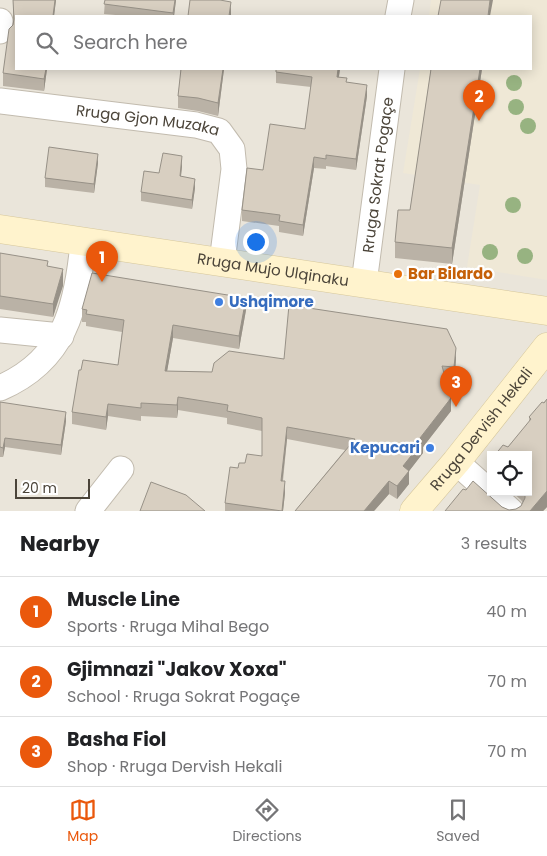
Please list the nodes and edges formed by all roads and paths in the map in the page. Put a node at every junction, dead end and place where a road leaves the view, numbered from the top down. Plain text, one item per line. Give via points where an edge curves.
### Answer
1 (401, 0) edge
2 (398, 15) edge
3 (0, 21) edge
4 (0, 31) edge
5 (392, 70) edge
6 (0, 101) edge
7 (0, 229) edge
8 (83, 242) junction
9 (222, 262) junction
10 (364, 283) junction
11 (547, 311) edge
12 (0, 330) edge
13 (61, 336) junction
14 (547, 347) edge
15 (0, 388) edge
16 (456, 462) junction
17 (121, 469) dead end
18 (88, 511) edge
19 (414, 511) edge
20 (511, 511) edge

1 - 2 street
3 - 4 street
5 - 10 street, Rruga Sokrat Pogaçe
6 - 9 street, Rruga Gjon Muzaka via 196,125 219,131 232,149 234,168
7 - 8 main road, Rruga Mujo Ulqinaku
8 - 9 main road, Rruga Mujo Ulqinaku
8 - 13 street via 80,277
9 - 10 main road, Rruga Mujo Ulqinaku
10 - 11 main road, Rruga Mujo Ulqinaku
12 - 13 street
13 - 15 street via 41,362
14 - 16 main road, Rruga Dervish Hekali
16 - 19 main road, Rruga Dervish Hekali
16 - 20 street
17 - 18 street

